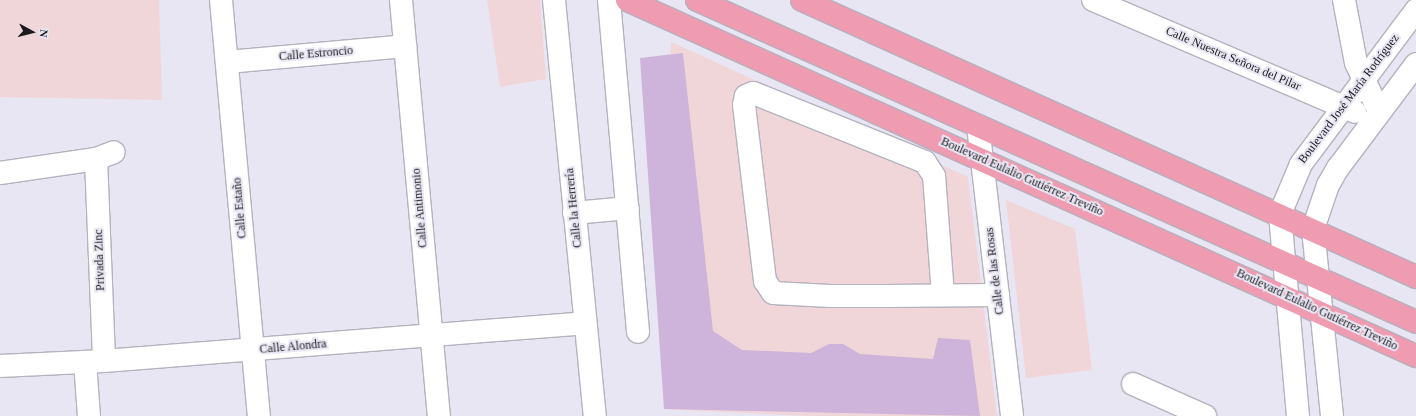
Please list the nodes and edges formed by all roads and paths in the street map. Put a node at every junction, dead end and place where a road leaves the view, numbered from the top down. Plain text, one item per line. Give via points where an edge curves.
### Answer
1 (220, 0) edge
2 (400, 0) edge
3 (554, 0) edge
4 (609, 0) edge
5 (627, 0) edge
6 (697, 0) edge
7 (802, 0) edge
8 (1093, 0) edge
9 (1344, 0) edge
10 (1416, 10) edge
11 (405, 46) junction
12 (227, 62) junction
13 (1416, 64) edge
14 (1362, 81) junction
15 (811, 82) junction
16 (1343, 105) junction
17 (1375, 116) junction
18 (814, 117) junction
19 (978, 126) junction
20 (982, 159) junction
21 (0, 173) edge
22 (628, 208) junction
23 (574, 213) junction
24 (1280, 214) junction
25 (1313, 229) junction
26 (1282, 262) junction
27 (1416, 277) edge
28 (1318, 278) junction
29 (943, 295) junction
30 (998, 295) junction
31 (1287, 296) junction
32 (1322, 312) junction
33 (585, 322) junction
34 (1416, 322) edge
35 (638, 332) dead end
36 (432, 335) junction
37 (253, 350) junction
38 (1416, 356) edge
39 (94, 361) junction
40 (0, 366) edge
41 (1133, 384) dead end
42 (89, 416) edge
43 (259, 416) edge
44 (439, 416) edge
45 (595, 416) edge
46 (1012, 416) edge
47 (1205, 416) edge
48 (1298, 416) edge
49 (1332, 416) edge

1 - 12 street, Calle Estaño
2 - 11 street, Calle Antimonio
3 - 23 street, Calle la Herrería
4 - 22 street
5 - 15 main road, Boulevard Eulalio Gutiérrez Treviño
6 - 19 main road
7 - 24 main road
8 - 16 street, Calle Nuestra Señora del Pilar
9 - 14 street
10 - 14 street, Boulevard José María Rodríguez
11 - 12 street, Calle Estroncio
11 - 36 street, Calle Antimonio
12 - 37 street, Calle Estaño
13 - 17 street
14 - 16 street, Boulevard José María Rodríguez
14 - 17 street
15 - 18 street
15 - 20 main road, Boulevard Eulalio Gutiérrez Treviño
16 - 17 street, Calle Nuestra Señora del Pilar
16 - 24 street, Boulevard José María Rodríguez via 1301,164
17 - 25 street via 1328,186
18 - 29 street via 925,162 931,168 935,182
18 - 29 street via 753,93 744,99 768,289 780,295
19 - 20 street, Calle de las Rosas
19 - 26 main road
20 - 30 street, Calle de las Rosas
20 - 31 main road, Boulevard Eulalio Gutiérrez Treviño
21 - 39 street, Privada Zinc via 105,155
22 - 23 street
22 - 35 street
23 - 33 street, Calle la Herrería
24 - 25 main road
24 - 26 street
25 - 27 main road
25 - 28 street
26 - 28 main road
26 - 31 street
28 - 32 street
28 - 34 main road
29 - 30 street
30 - 46 street, Calle de las Rosas
31 - 32 main road, Boulevard Eulalio Gutiérrez Treviño
31 - 48 street
32 - 38 main road, Boulevard Eulalio Gutiérrez Treviño
32 - 49 street
33 - 36 street, Calle Alondra
33 - 45 street, Calle la Herrería
36 - 37 street, Calle Alondra
36 - 44 street, Calle Antimonio
37 - 39 street, Calle Alondra
37 - 43 street, Calle Estaño
39 - 40 street, Calle Alondra
39 - 42 street, Privada Zinc
41 - 47 street

